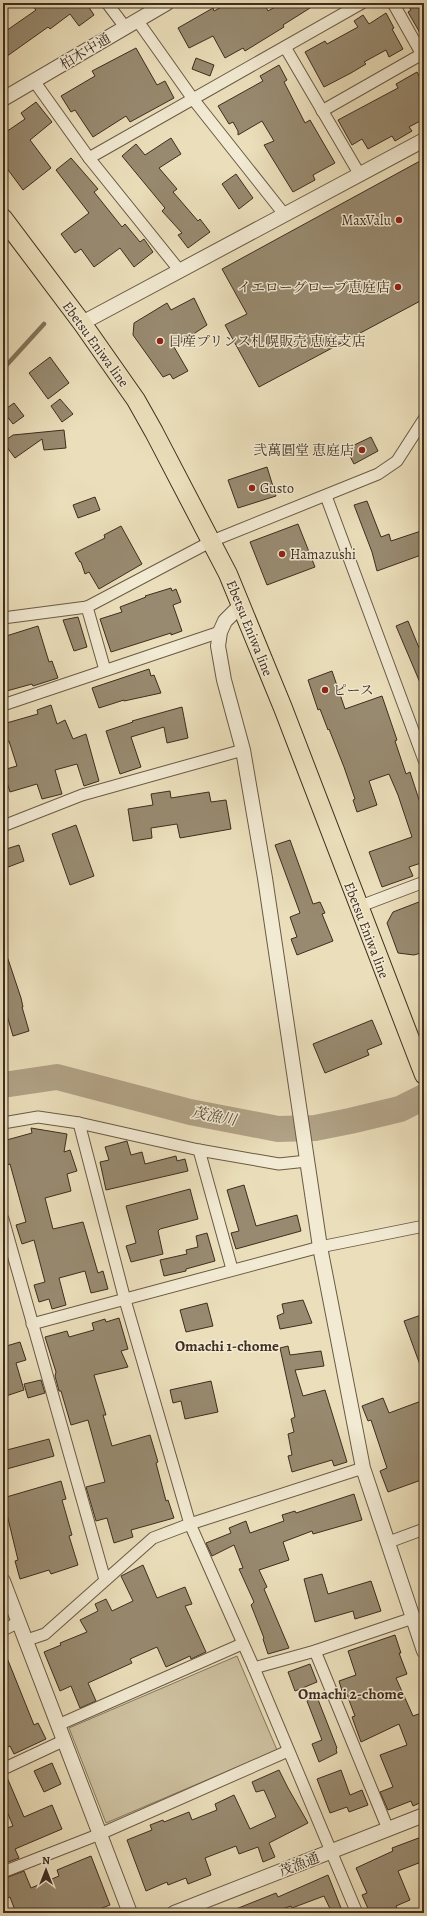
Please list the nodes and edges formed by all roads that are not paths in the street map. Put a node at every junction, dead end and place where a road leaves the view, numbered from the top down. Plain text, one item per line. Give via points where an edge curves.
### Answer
1 (107, 3) edge
2 (167, 3) edge
3 (362, 3) edge
4 (393, 3) edge
5 (131, 24) junction
6 (285, 47) junction
7 (423, 56) edge
8 (34, 81) junction
9 (3, 99) edge
10 (193, 99) junction
11 (322, 110) junction
12 (424, 140) edge
13 (89, 158) junction
14 (360, 175) junction
15 (284, 214) junction
16 (3, 218) edge
17 (180, 271) junction
18 (82, 323) junction
19 (424, 419) edge
20 (326, 496) junction
21 (212, 541) junction
22 (240, 606) junction
23 (87, 607) junction
24 (3, 618) edge
25 (220, 632) junction
26 (105, 670) junction
27 (3, 705) edge
28 (243, 750) junction
29 (424, 760) edge
30 (3, 826) edge
31 (424, 882) edge
32 (358, 907) junction
33 (424, 1075) edge
34 (3, 1123) edge
35 (79, 1123) junction
36 (199, 1150) junction
37 (306, 1154) junction
38 (3, 1220) edge
39 (424, 1226) edge
40 (320, 1247) junction
41 (232, 1270) junction
42 (125, 1300) junction
43 (32, 1324) junction
44 (363, 1468) junction
45 (190, 1524) junction
46 (424, 1529) edge
47 (389, 1542) junction
48 (105, 1580) junction
49 (3, 1581) edge
50 (413, 1618) junction
51 (19, 1622) junction
52 (3, 1630) edge
53 (27, 1640) junction
54 (242, 1644) junction
55 (315, 1651) junction
56 (424, 1651) edge
57 (254, 1668) junction
58 (58, 1725) junction
59 (64, 1740) junction
60 (288, 1751) junction
61 (3, 1769) edge
62 (424, 1815) edge
63 (388, 1829) junction
64 (100, 1834) junction
65 (330, 1852) junction
66 (3, 1872) edge
67 (130, 1913) edge
68 (174, 1913) edge
69 (357, 1913) edge

1 - 5 street
2 - 5 street, 柏木中通
3 - 6 street
4 - 7 street
5 - 8 street, 柏木中通
5 - 10 street
6 - 10 street
6 - 11 street
7 - 11 street
8 - 9 street, 柏木中通
8 - 13 street
10 - 13 street
10 - 15 street
11 - 14 street
12 - 14 street
13 - 17 street
14 - 15 street
15 - 17 street
16 - 18 main road, Ebetsu Eniwa line
17 - 18 street
18 - 21 main road, Ebetsu Eniwa line via 136,400
19 - 20 street via 397,461 378,474
20 - 21 street
20 - 29 street
21 - 22 main road, Ebetsu Eniwa line
21 - 23 street
22 - 25 street via 225,621
22 - 32 main road, Ebetsu Eniwa line via 283,708
23 - 24 street
23 - 26 street
25 - 26 street
25 - 28 street via 218,646 223,673
26 - 27 street
28 - 30 street via 82,795
28 - 37 street
31 - 32 street
32 - 33 main road, Ebetsu Eniwa line
34 - 35 street via 38,1117
35 - 36 street
35 - 42 street
36 - 37 street via 279,1164
36 - 41 street
37 - 40 street
38 - 43 street
39 - 40 street
40 - 41 street
40 - 44 street
41 - 42 street
42 - 43 street
42 - 45 street
43 - 48 street
44 - 45 street
44 - 47 street
45 - 48 street via 153,1538
45 - 54 street
46 - 47 street
47 - 50 street
48 - 53 street via 45,1634
49 - 51 street
50 - 55 street
50 - 56 street
51 - 52 street
51 - 53 street
53 - 58 street
54 - 57 street
54 - 58 street
55 - 57 street
55 - 63 street
57 - 60 street
58 - 59 street
59 - 61 street
59 - 64 street
60 - 64 street
60 - 65 street
62 - 63 street, 茂漁通
63 - 65 street, 茂漁通
64 - 66 street
64 - 67 street
65 - 68 street, 茂漁通
65 - 69 street

